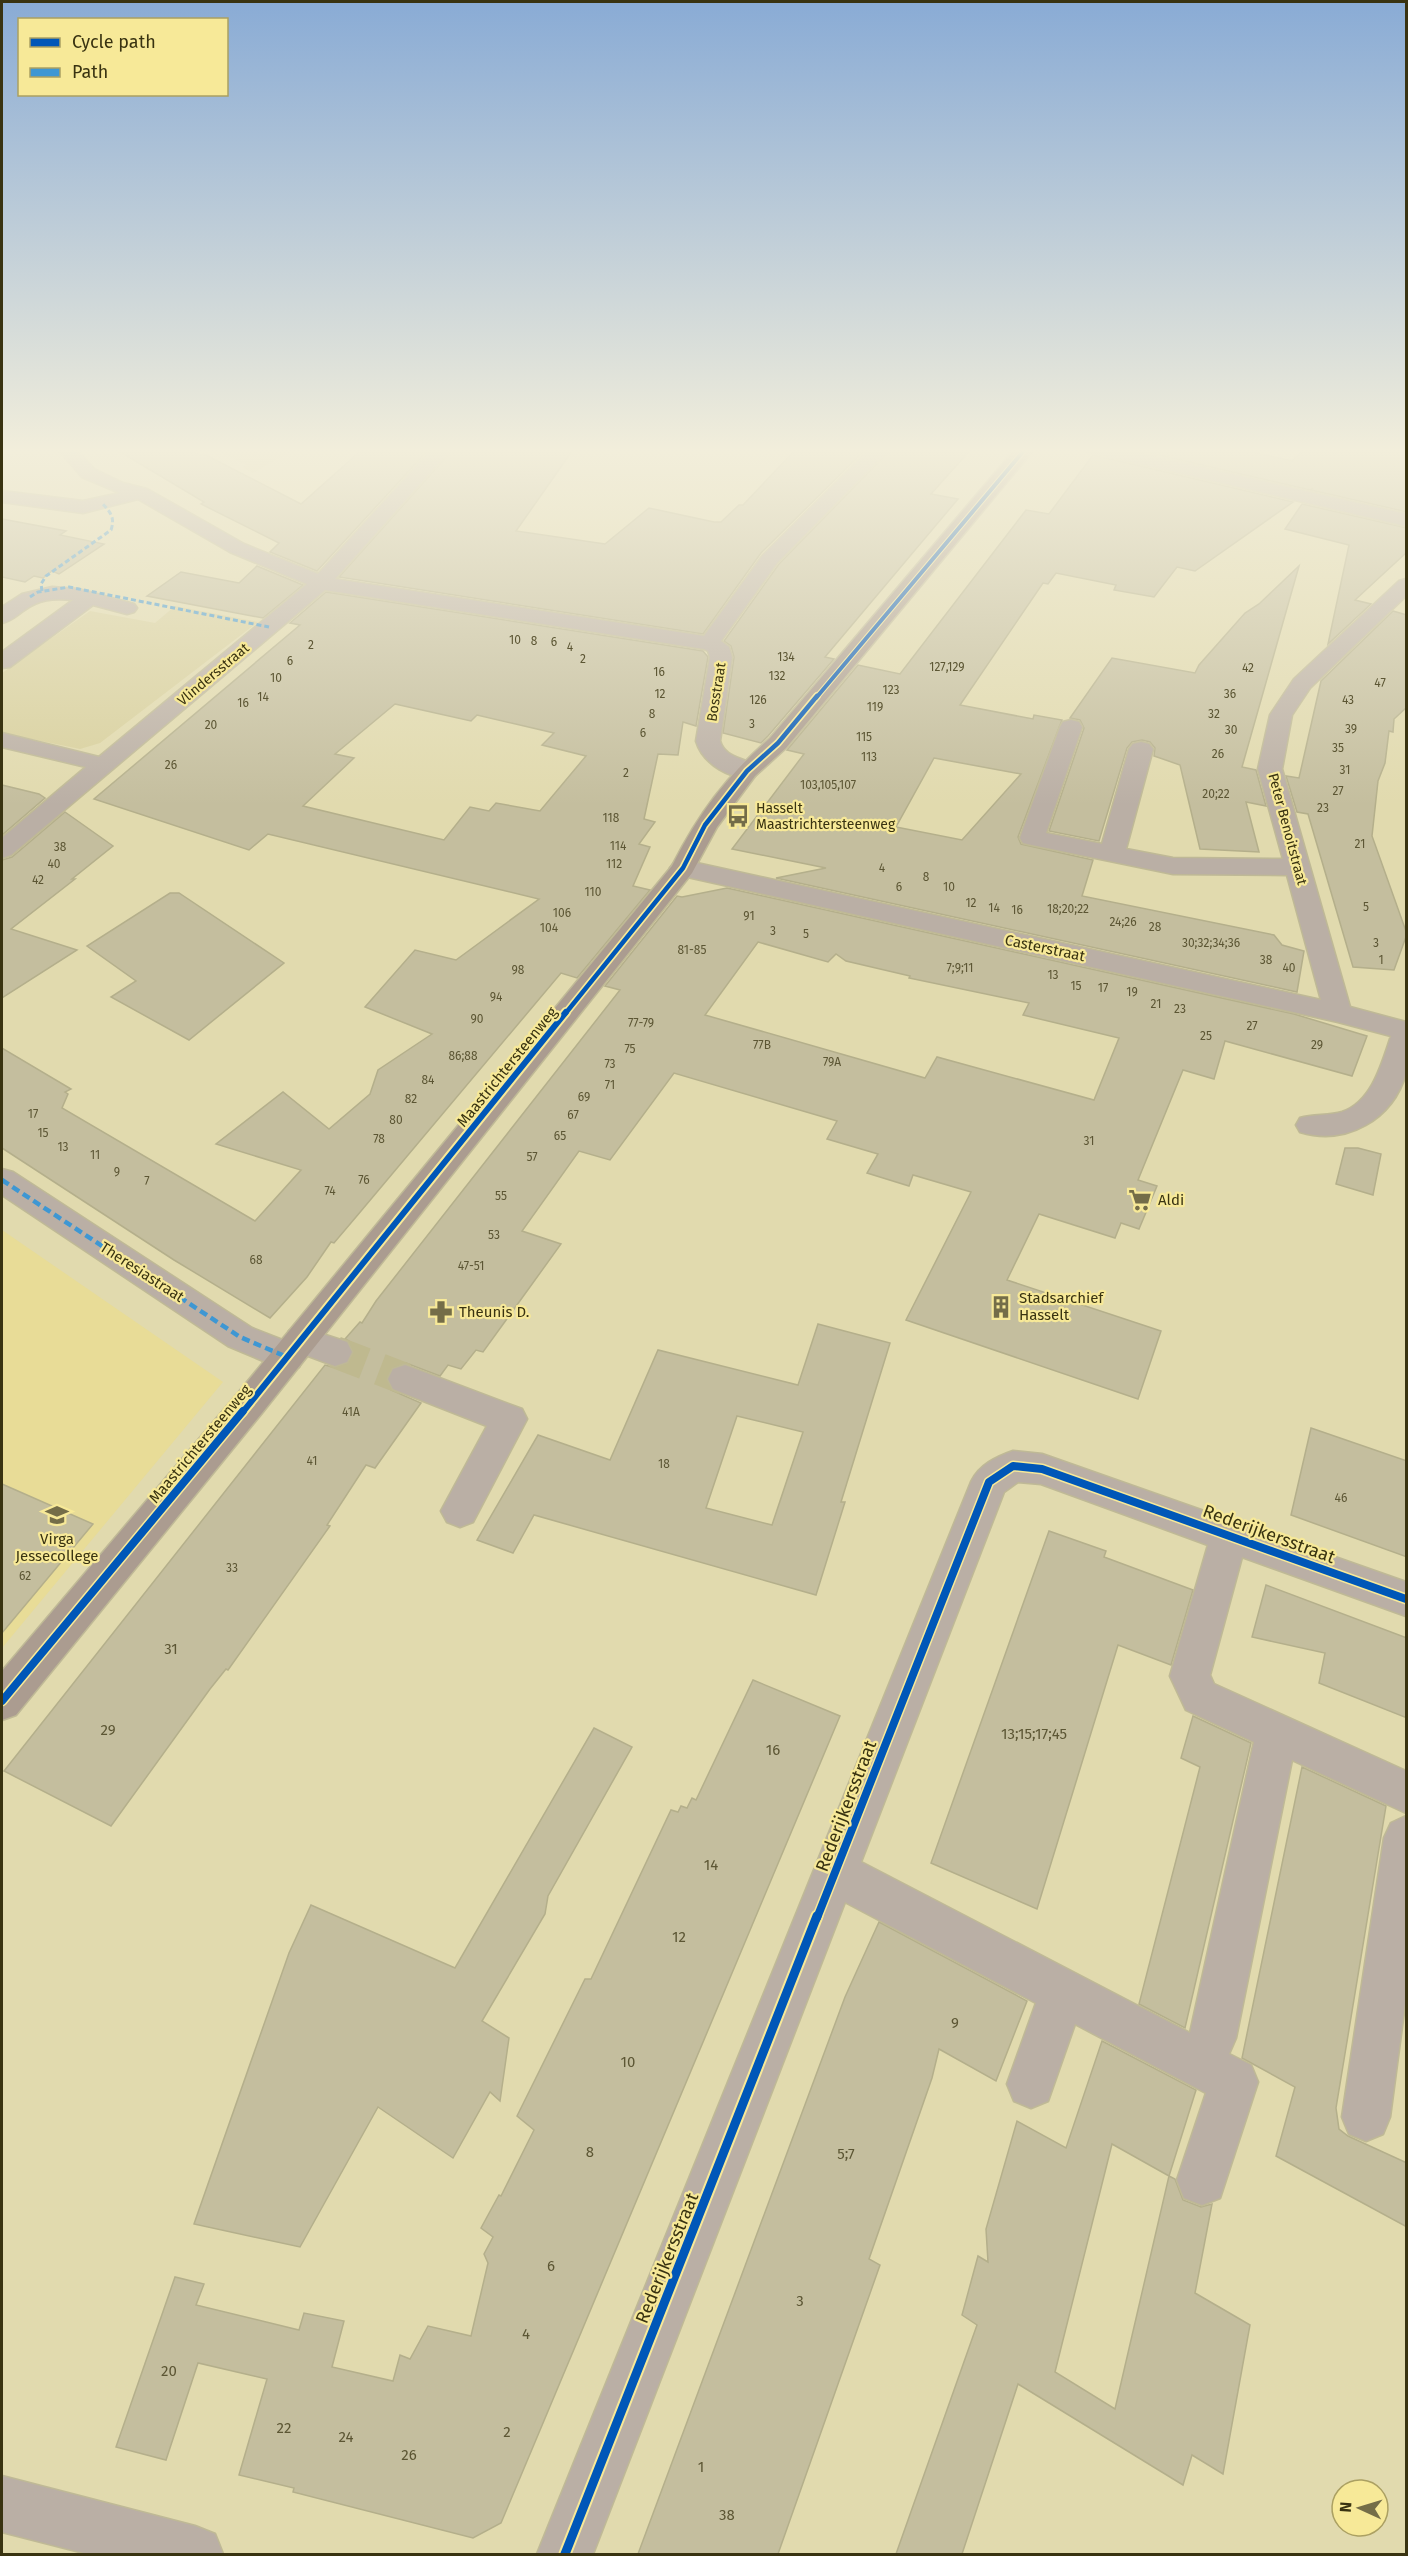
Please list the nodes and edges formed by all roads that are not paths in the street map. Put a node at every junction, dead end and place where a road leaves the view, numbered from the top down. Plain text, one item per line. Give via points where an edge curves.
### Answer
1 (281, 566) edge
2 (336, 566) edge
3 (765, 566) edge
4 (927, 566) edge
5 (321, 583) junction
6 (1407, 585) edge
7 (88, 599) junction
8 (127, 608) dead end
9 (2, 617) edge
10 (709, 643) junction
11 (2, 662) edge
12 (1071, 727) dead end
13 (2, 740) edge
14 (1141, 749) dead end
15 (105, 765) junction
16 (747, 771) junction
17 (2, 850) edge
18 (1112, 854) junction
19 (1298, 867) junction
20 (683, 868) junction
21 (1338, 1013) junction
22 (1407, 1032) edge
23 (1311, 1125) dead end
24 (2, 1180) edge
25 (294, 1348) junction
26 (335, 1352) tunnel mouth
27 (405, 1379) tunnel mouth
28 (460, 1511) dead end
29 (1229, 1536) junction
30 (1407, 1599) edge
31 (2, 1701) edge
32 (1277, 1732) junction
33 (1407, 1792) edge
34 (1407, 1838) edge
35 (836, 1873) junction
36 (1063, 1991) junction
37 (1212, 2038) dead end
38 (1031, 2084) dead end
39 (1366, 2117) dead end
40 (1202, 2180) dead end
41 (2, 2504) edge
42 (195, 2554) edge
43 (565, 2554) edge

1 - 5 street
2 - 5 street, Vlindersstraat
3 - 10 street, Bosstraat
4 - 16 main road, Maastrichtersteenweg via 778,743
5 - 10 street
5 - 15 street, Vlindersstraat
6 - 19 street, Peter Benoitstraat via 1302,684 1281,715 1270,769
7 - 8 street
7 - 9 street via 63,593 30,597
7 - 11 street
10 - 16 street, Bosstraat via 718,647 722,657 708,741 710,751 720,760
12 - 18 street via 1032,838
13 - 15 street
14 - 18 street
15 - 17 street, Vlindersstraat
16 - 20 main road, Maastrichtersteenweg via 705,825
18 - 19 street via 1173,866
19 - 21 street, Peter Benoitstraat
20 - 21 street, Casterstraat
20 - 25 main road, Maastrichtersteenweg
21 - 22 street, Casterstraat
22 - 23 street via 1376,1103 1357,1117 1334,1126
24 - 25 street, Theresiastraat via 240,1337
25 - 26 street, Theresiastraat
25 - 31 main road, Maastrichtersteenweg
27 - 28 street via 509,1419
29 - 30 street, Rederijkersstraat
29 - 32 street via 1190,1676 1200,1697
29 - 35 street, Rederijkersstraat via 1042,1469 1012,1466 989,1482
32 - 33 street
32 - 37 street
34 - 39 street
35 - 36 street
35 - 43 street, Rederijkersstraat
36 - 38 street
36 - 40 street via 1234,2082
41 - 42 street

